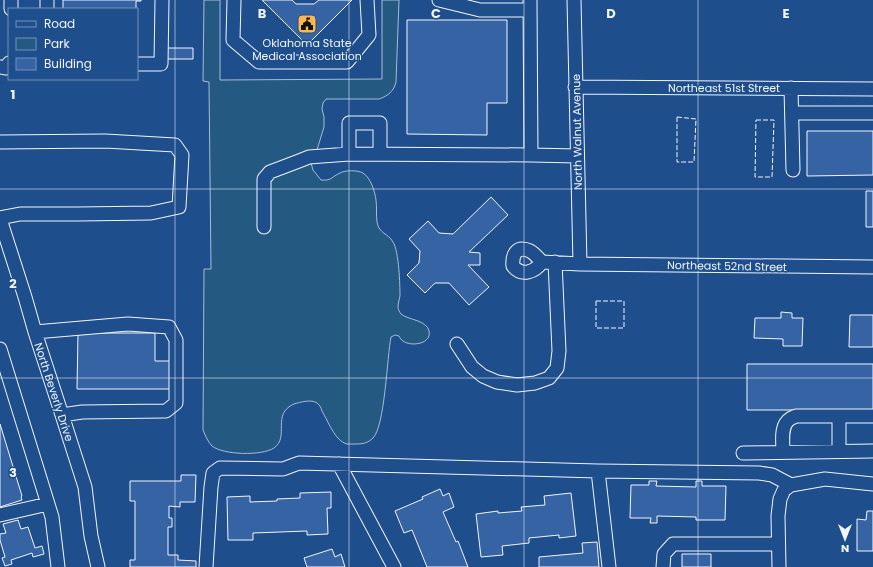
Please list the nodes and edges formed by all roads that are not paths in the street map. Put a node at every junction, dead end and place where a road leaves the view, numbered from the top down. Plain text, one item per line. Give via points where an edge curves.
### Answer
1 (162, 0) edge
2 (234, 0) edge
3 (367, 0) edge
4 (439, 0) edge
5 (574, 0) edge
6 (530, 5) edge
7 (138, 64) edge
8 (575, 88) junction
9 (791, 88) junction
10 (873, 89) edge
11 (792, 113) junction
12 (873, 113) edge
13 (0, 142) edge
14 (349, 154) junction
15 (380, 154) junction
16 (531, 155) junction
17 (577, 156) junction
18 (793, 170) dead end
19 (0, 219) edge
20 (264, 227) dead end
21 (580, 264) junction
22 (873, 267) edge
23 (35, 332) junction
24 (457, 344) dead end
25 (0, 349) edge
26 (62, 415) junction
27 (839, 416) junction
28 (873, 416) edge
29 (839, 451) junction
30 (873, 451) edge
31 (783, 452) junction
32 (743, 453) dead end
33 (339, 464) junction
34 (598, 471) junction
35 (873, 484) edge
36 (791, 485) junction
37 (48, 504) junction
38 (0, 515) edge
39 (778, 544) junction
40 (58, 567) edge
41 (98, 567) edge
42 (206, 567) edge
43 (394, 567) edge
44 (609, 567) edge
45 (663, 567) edge
46 (779, 567) edge

1 - 7 street via 161,64
2 - 3 street via 233,40 259,62 347,62 369,35
4 - 6 street via 480,10
5 - 8 street, North Walnut Avenue
6 - 16 street
8 - 9 street, Northeast 51st Street
8 - 17 street, North Walnut Avenue
9 - 10 street, Northeast 51st Street
9 - 11 street
11 - 12 street
11 - 18 street
13 - 19 street via 105,141 175,144 182,155 179,207 151,213 20,214
14 - 15 street
14 - 15 street via 349,123 380,123
14 - 20 street via 309,157 270,172 264,179
15 - 16 street
16 - 17 street
17 - 21 street, North Walnut Avenue
19 - 23 street, North Beverly Drive
21 - 22 street, Northeast 52nd Street
21 - 24 street, Northeast 52nd Street via 548,262 559,351 557,368 549,378 517,385 497,382 483,376 472,367
23 - 26 street, North Beverly Drive
23 - 26 street via 128,324 168,327 176,340 176,403 166,412 82,412
25 - 37 street
26 - 41 street, North Beverly Drive via 85,487
27 - 28 street
27 - 29 street
27 - 31 street via 796,416 789,419 783,431
29 - 30 street
29 - 31 street
31 - 32 street
33 - 34 street
33 - 42 street via 298,463 283,468 220,468 213,473
33 - 43 street
34 - 36 street via 759,473 772,475
34 - 44 street
35 - 36 street via 825,479
36 - 39 street via 784,490 780,499
37 - 38 street
37 - 40 street
39 - 45 street via 673,544 664,554
39 - 46 street

